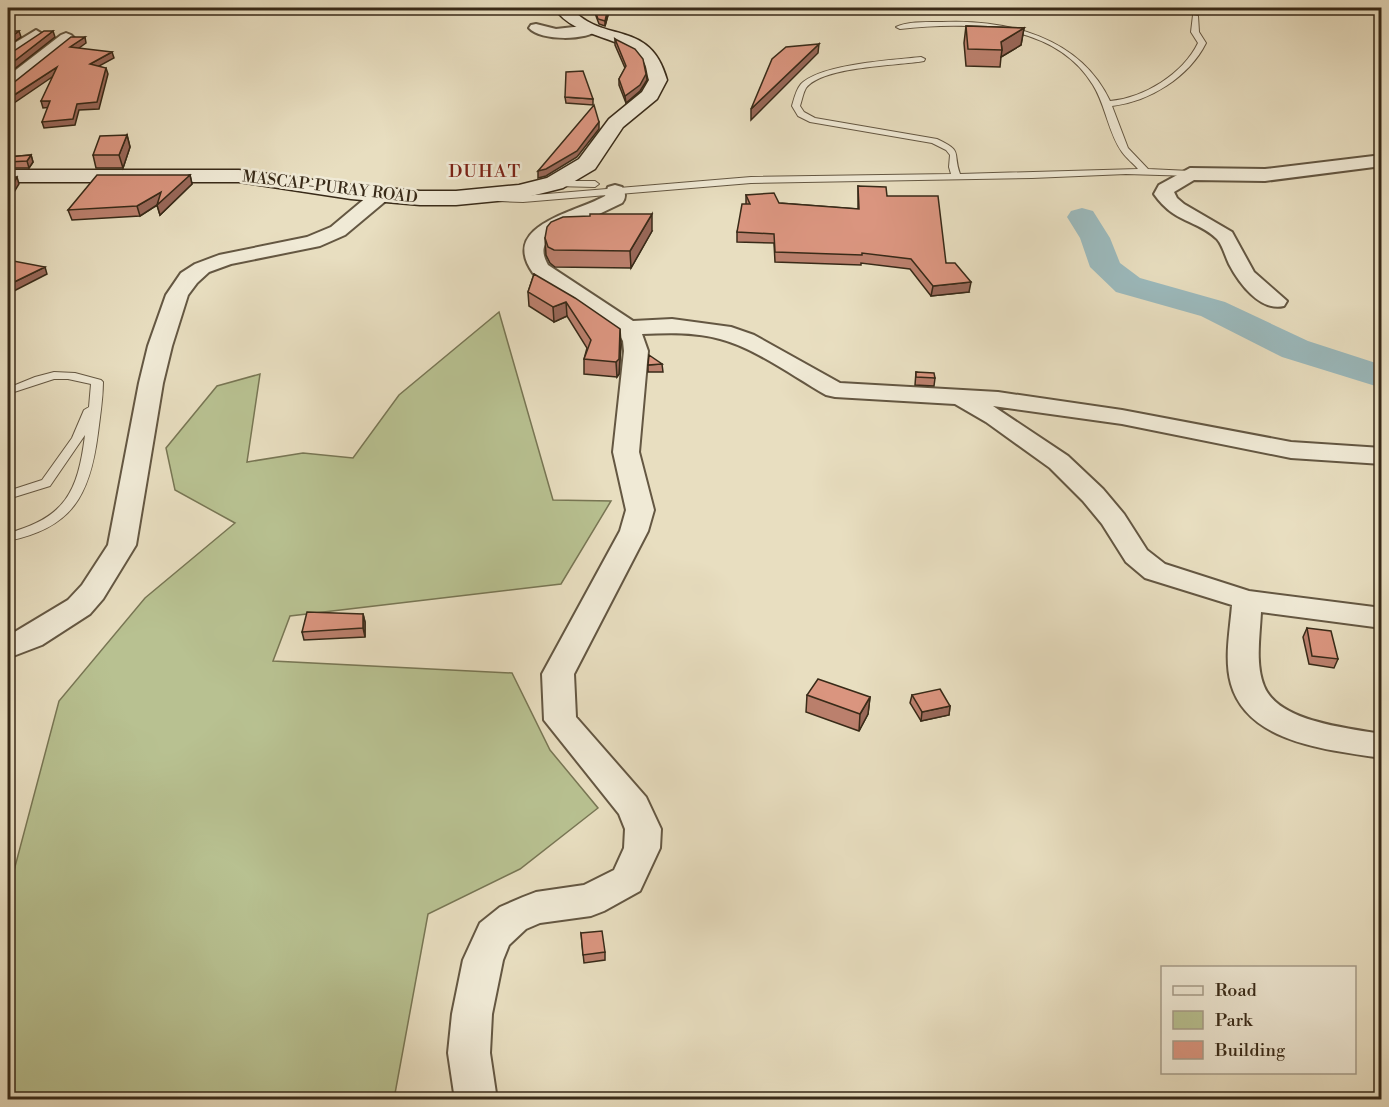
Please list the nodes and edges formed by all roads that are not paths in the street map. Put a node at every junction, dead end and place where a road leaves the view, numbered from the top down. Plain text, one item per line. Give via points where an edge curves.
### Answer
1 (562, 8) edge
2 (1195, 16) dead end
3 (900, 27) dead end
4 (536, 28) dead end
5 (592, 29) junction
6 (36, 36) edge
7 (66, 38) edge
8 (8, 54) edge
9 (921, 58) dead end
10 (8, 84) edge
11 (1108, 104) junction
12 (1382, 160) edge
13 (955, 172) junction
14 (1145, 172) junction
15 (1190, 174) junction
16 (8, 177) edge
17 (555, 183) junction
18 (615, 191) junction
19 (381, 195) junction
20 (494, 195) junction
21 (1276, 301) dead end
22 (628, 328) junction
23 (98, 391) junction
24 (10, 393) edge
25 (955, 396) junction
26 (1382, 456) edge
27 (8, 495) edge
28 (8, 537) edge
29 (1247, 600) junction
30 (1382, 618) edge
31 (8, 648) edge
32 (1382, 746) edge
33 (476, 1100) edge

1 - 5 street, MASCAP-PURAY ROAD via 577,23
2 - 11 lane via 1195,32 1202,43 1192,58 1147,93
3 - 11 lane via 973,24 1024,32 1070,56 1089,73
4 - 5 street via 557,33
5 - 17 street, MASCAP-PURAY ROAD via 634,44 652,59 658,80 650,95 616,123 587,164
6 - 8 street
7 - 10 street
9 - 13 lane via 853,68 812,79 802,87 796,106 813,120 934,141 954,155
11 - 14 lane via 1123,148
12 - 15 street via 1265,176
13 - 14 lane
13 - 17 lane via 807,170 603,184
13 - 18 lane via 751,180
14 - 15 lane
15 - 21 street via 1166,189 1167,199 1197,222 1226,237 1248,279
16 - 19 street, MASCAP-PURAY ROAD via 238,176
17 - 20 street, MASCAP-PURAY ROAD
18 - 20 lane via 523,199
18 - 22 street via 615,199 609,204 538,236 532,245 533,257 540,269 558,283
19 - 20 street, MASCAP-PURAY ROAD
19 - 31 street via 338,231 313,242 226,259 189,278 177,295 160,346 122,545 79,607
22 - 25 street via 672,326 723,332 746,340 835,390
22 - 33 street via 636,351 626,452 640,510 634,531 558,674 560,720 634,807 643,829 642,848 627,880 591,900 536,908 513,918 494,935 483,960 472,1014 469,1053
23 - 24 lane via 97,382 59,374 40,378
23 - 27 lane via 78,438 46,483
23 - 28 lane via 84,480 67,510 51,523
25 - 26 street via 1122,417 1291,450
25 - 29 street via 995,417 1059,462 1107,512 1136,556 1155,571
29 - 30 street
29 - 32 street via 1245,671 1249,691 1262,708 1289,725

